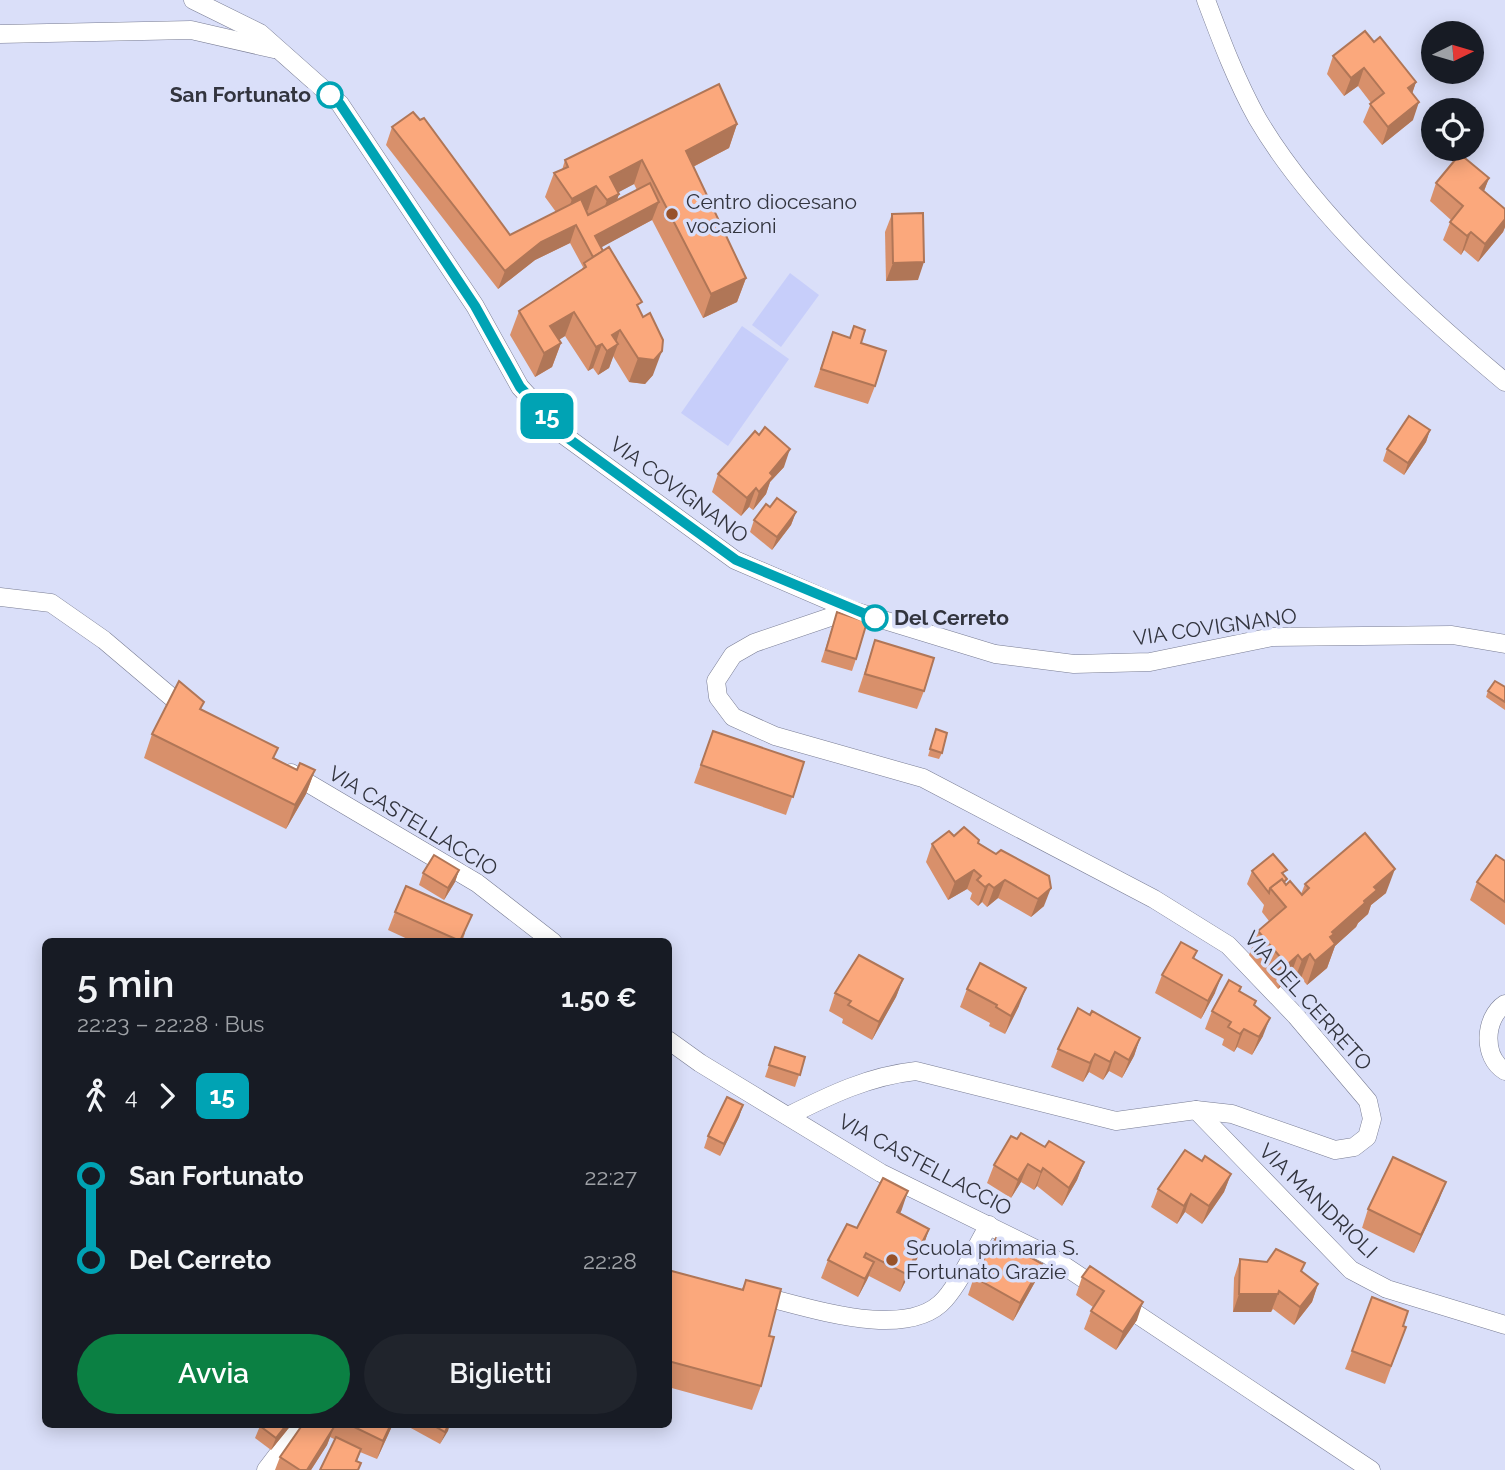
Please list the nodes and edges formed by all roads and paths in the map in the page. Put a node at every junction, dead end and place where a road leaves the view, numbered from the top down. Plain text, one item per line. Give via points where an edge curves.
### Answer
1 (193, 0) edge
2 (1206, 0) edge
3 (0, 34) edge
4 (280, 51) junction
5 (1505, 382) edge
6 (0, 597) edge
7 (851, 610) junction
8 (1505, 643) edge
9 (202, 720) edge
10 (274, 763) edge
11 (548, 938) edge
12 (1505, 1004) edge
13 (672, 1043) edge
14 (1505, 1071) edge
15 (1195, 1110) junction
16 (788, 1116) junction
17 (989, 1225) junction
18 (733, 1289) edge
19 (1505, 1325) edge
20 (298, 1428) edge
21 (267, 1470) edge
22 (1371, 1470) edge

1 - 4 street, VIA COVIGNANO via 260,33
2 - 5 street via 1246,95 1287,161 1341,228 1397,285
3 - 4 street via 191,30
4 - 7 street, VIA COVIGNANO via 340,104 475,306 520,387 565,436 736,560
6 - 9 street via 51,603
7 - 8 street, VIA COVIGNANO via 995,654 1074,664 1150,662 1272,638 1452,635
7 - 15 street, VIA DEL CERRETO via 754,643 733,655 716,681 718,697 733,717 775,736 923,778 1154,899 1228,945 1368,1101 1372,1119 1367,1136 1353,1147 1335,1150 1231,1114
10 - 11 street, VIA CASTELLACCIO via 477,883
12 - 14 street via 1487,1036
13 - 16 street, VIA CASTELLACCIO
15 - 16 street, VIA DEL CERRETO via 1106,1120 916,1071 887,1074 837,1091
15 - 19 street, VIA MANDRIOLI via 1351,1270 1387,1289
16 - 17 street, VIA CASTELLACCIO via 881,1173
17 - 18 street via 946,1298 930,1312 909,1320 850,1317
17 - 22 street, VIA CASTELLACCIO via 1114,1297
20 - 21 street

